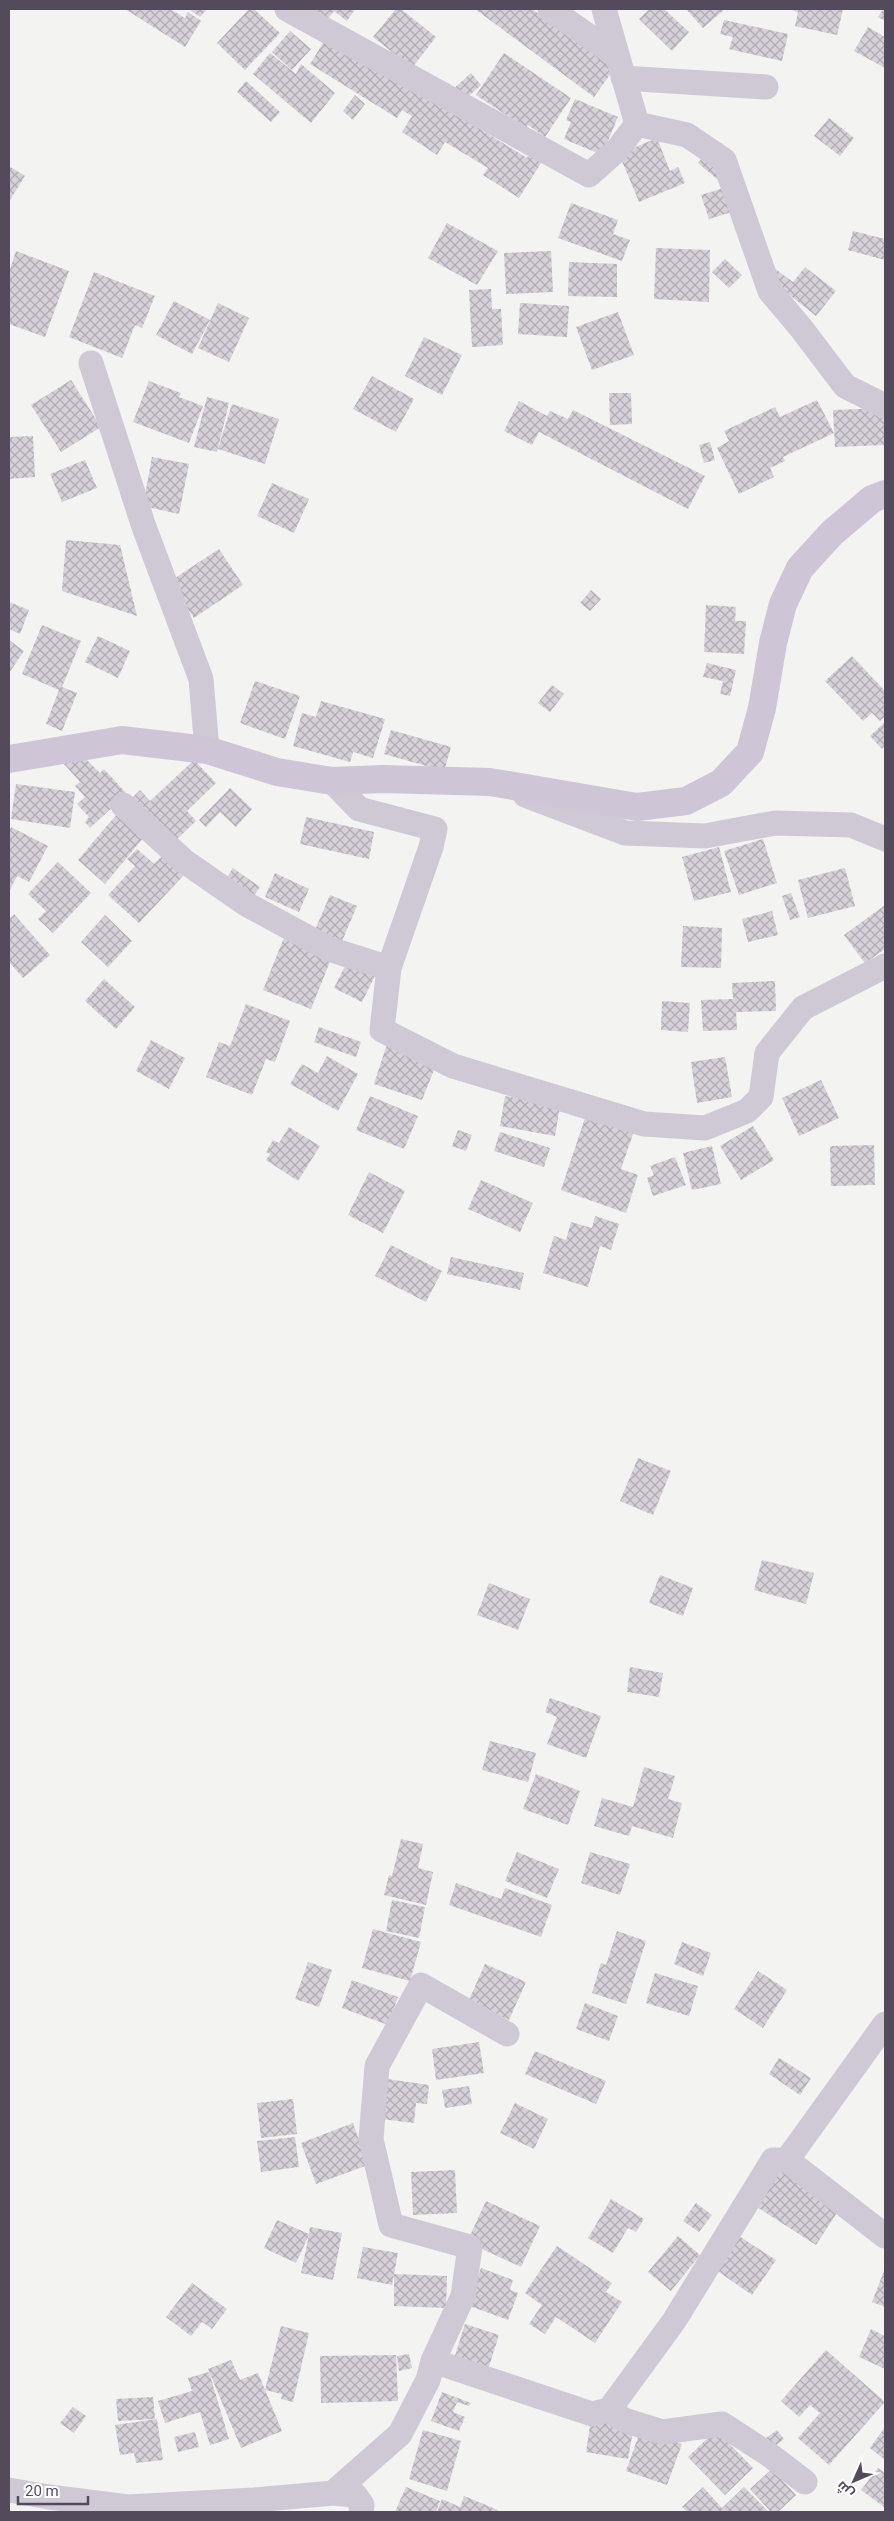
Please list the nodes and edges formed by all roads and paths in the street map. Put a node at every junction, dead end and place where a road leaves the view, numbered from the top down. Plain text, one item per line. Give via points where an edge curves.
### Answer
1 (287, 9) edge
2 (550, 9) edge
3 (604, 9) edge
4 (620, 67) junction
5 (766, 87) dead end
6 (637, 124) junction
7 (91, 363) dead end
8 (885, 406) edge
9 (885, 494) edge
10 (206, 750) junction
11 (9, 759) edge
12 (332, 781) junction
13 (490, 782) junction
14 (123, 805) dead end
15 (885, 839) edge
16 (885, 966) edge
17 (389, 968) junction
18 (885, 2024) edge
19 (507, 2034) dead end
20 (788, 2160) junction
21 (885, 2236) edge
22 (433, 2361) junction
23 (609, 2410) junction
24 (805, 2482) dead end
25 (9, 2490) edge
26 (333, 2493) junction
27 (361, 2512) edge

1 - 6 street via 589,175 617,150
2 - 4 street
3 - 4 street
4 - 5 street
4 - 6 street
6 - 8 street via 687,136 724,160 770,291 845,386
7 - 10 street via 144,527 201,679
9 - 13 main road via 872,499 832,533 800,568 783,604 750,752 721,783 686,801 637,807
10 - 11 main road via 122,740
10 - 12 main road via 276,772
12 - 13 main road
12 - 17 street via 359,809 434,829 431,847
13 - 15 street via 625,833 705,836 775,822 851,825
14 - 17 street via 184,861 246,904 329,949
16 - 17 street via 803,1008 767,1053 761,1097 747,1111 705,1128 644,1124 453,1066 382,1030
18 - 20 street
19 - 22 street via 421,1984 377,2066 371,2139 392,2225 470,2247 463,2296
20 - 21 street
20 - 23 street via 773,2160 674,2321
22 - 23 street via 592,2414
22 - 26 street via 428,2380 400,2434
23 - 24 street via 624,2420 662,2432 722,2424
25 - 26 street via 128,2507
26 - 27 street via 355,2495 362,2505

